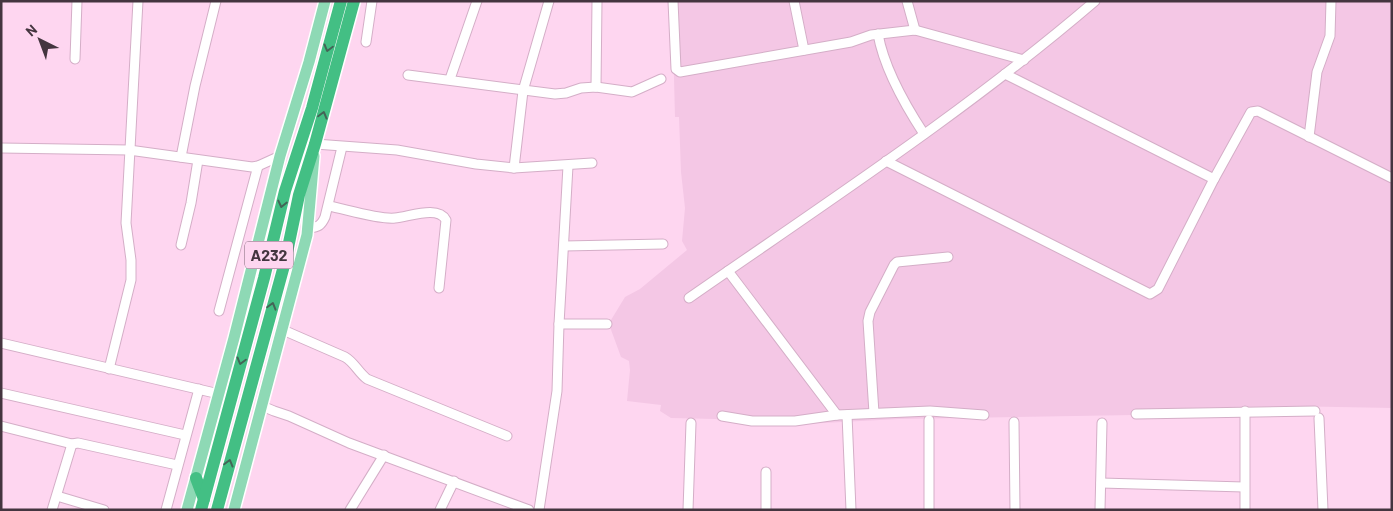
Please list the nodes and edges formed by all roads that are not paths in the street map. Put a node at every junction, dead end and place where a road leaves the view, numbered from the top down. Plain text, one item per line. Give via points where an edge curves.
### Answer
1 (77, 1) edge
2 (138, 1) edge
3 (216, 1) edge
4 (325, 1) edge
5 (340, 1) edge
6 (354, 1) edge
7 (372, 1) edge
8 (477, 1) edge
9 (549, 1) edge
10 (597, 1) edge
11 (673, 1) edge
12 (794, 1) edge
13 (907, 1) edge
14 (1095, 1) edge
15 (1331, 1) edge
16 (914, 30) junction
17 (878, 34) junction
18 (366, 42) dead end
19 (804, 50) junction
20 (74, 60) dead end
21 (1024, 60) junction
22 (1005, 74) junction
23 (408, 75) dead end
24 (450, 79) junction
25 (661, 79) dead end
26 (596, 87) junction
27 (523, 91) junction
28 (924, 134) junction
29 (1309, 137) junction
30 (315, 144) junction
31 (342, 146) junction
32 (1, 148) edge
33 (129, 150) junction
34 (280, 156) junction
35 (181, 157) junction
36 (198, 160) junction
37 (886, 161) junction
38 (592, 163) dead end
39 (258, 166) junction
40 (568, 166) junction
41 (514, 168) junction
42 (1392, 178) edge
43 (1214, 179) junction
44 (329, 206) junction
45 (309, 228) junction
46 (663, 244) dead end
47 (182, 245) dead end
48 (564, 246) junction
49 (948, 257) dead end
50 (728, 270) junction
51 (439, 288) dead end
52 (689, 298) dead end
53 (219, 311) dead end
54 (559, 324) junction
55 (607, 324) dead end
56 (283, 330) junction
57 (1, 343) edge
58 (109, 369) junction
59 (199, 389) junction
60 (1, 393) edge
61 (219, 394) junction
62 (262, 406) junction
63 (1245, 411) junction
64 (874, 413) junction
65 (847, 414) junction
66 (1136, 414) dead end
67 (837, 415) junction
68 (984, 415) dead end
69 (722, 416) dead end
70 (929, 420) dead end
71 (1014, 422) dead end
72 (691, 423) dead end
73 (1102, 423) dead end
74 (1, 426) edge
75 (185, 435) junction
76 (507, 436) dead end
77 (72, 444) junction
78 (384, 455) junction
79 (178, 465) junction
80 (766, 472) dead end
81 (196, 478) junction
82 (454, 481) junction
83 (1101, 483) junction
84 (1244, 487) junction
85 (56, 496) junction
86 (202, 504) edge
87 (52, 510) edge
88 (104, 510) edge
89 (166, 510) edge
90 (187, 510) edge
91 (217, 510) edge
92 (234, 510) edge
93 (350, 510) edge
94 (440, 510) edge
95 (529, 510) edge
96 (539, 510) edge
97 (688, 510) edge
98 (766, 510) edge
99 (851, 510) edge
100 (929, 510) edge
101 (1015, 510) edge
102 (1100, 510) edge
103 (1246, 510) edge
104 (1323, 510) edge

1 - 20 street
2 - 33 street
3 - 35 street
4 - 34 main road
5 -> 86 highway, A232 via 312,108 284,191 264,278
30 -> 6 highway, A232
7 - 18 street
8 - 24 street
9 - 27 street
10 - 26 street
11 - 19 street via 676,69 680,72
12 - 19 street
13 - 16 street
14 - 21 street
15 - 29 street via 1330,36 1318,72
16 - 17 street
16 - 21 street
17 - 19 street
17 - 28 street via 881,50 908,110
21 - 22 street
22 - 28 street
22 - 43 street
23 - 24 street
24 - 27 street
25 - 26 street via 632,92
26 - 27 street via 555,94
27 - 41 street
28 - 37 street
29 - 42 street
29 - 43 street via 1258,111 1251,112
30 - 31 street
30 - 45 main road
91 -> 30 highway, A232 via 285,262 299,194
31 - 41 street via 397,150
31 - 44 street
32 - 33 street
33 - 35 street
33 - 58 street via 126,223 131,280
34 - 39 street
34 - 61 main road
35 - 36 street
36 - 39 street
36 - 47 street
37 - 43 street via 1150,294 1158,290
37 - 50 street
38 - 40 street
39 - 53 street
40 - 41 street
40 - 48 street
44 - 45 street via 322,224
44 - 51 street via 392,219 439,213 446,220
45 - 56 main road
46 - 48 street
48 - 54 street
49 - 64 street via 897,262 870,312
50 - 52 street
50 - 67 street
54 - 55 street
54 - 96 street via 557,391
56 - 62 main road
56 - 76 street via 351,360 359,373 367,378
57 - 58 street
58 - 59 street
59 - 61 street
59 - 75 street
60 - 75 street
61 - 81 main road
62 - 78 street
62 - 92 main road
63 - 66 street
63 - 84 street
63 - 104 street via 1317,414
64 - 65 street
64 - 68 street via 930,411
65 - 67 street
65 - 99 street
67 - 69 street via 795,421 752,421
70 - 100 street
71 - 101 street
72 - 97 street
73 - 83 street
74 - 77 street
75 - 79 street
77 - 79 street
77 - 85 street
78 - 82 street
78 - 93 street
79 - 89 street
80 - 98 street
81 - 86 highway
81 - 90 main road
82 - 94 street
82 - 95 street
83 - 84 street
83 - 102 street
84 - 103 street
85 - 87 street
85 - 88 street

